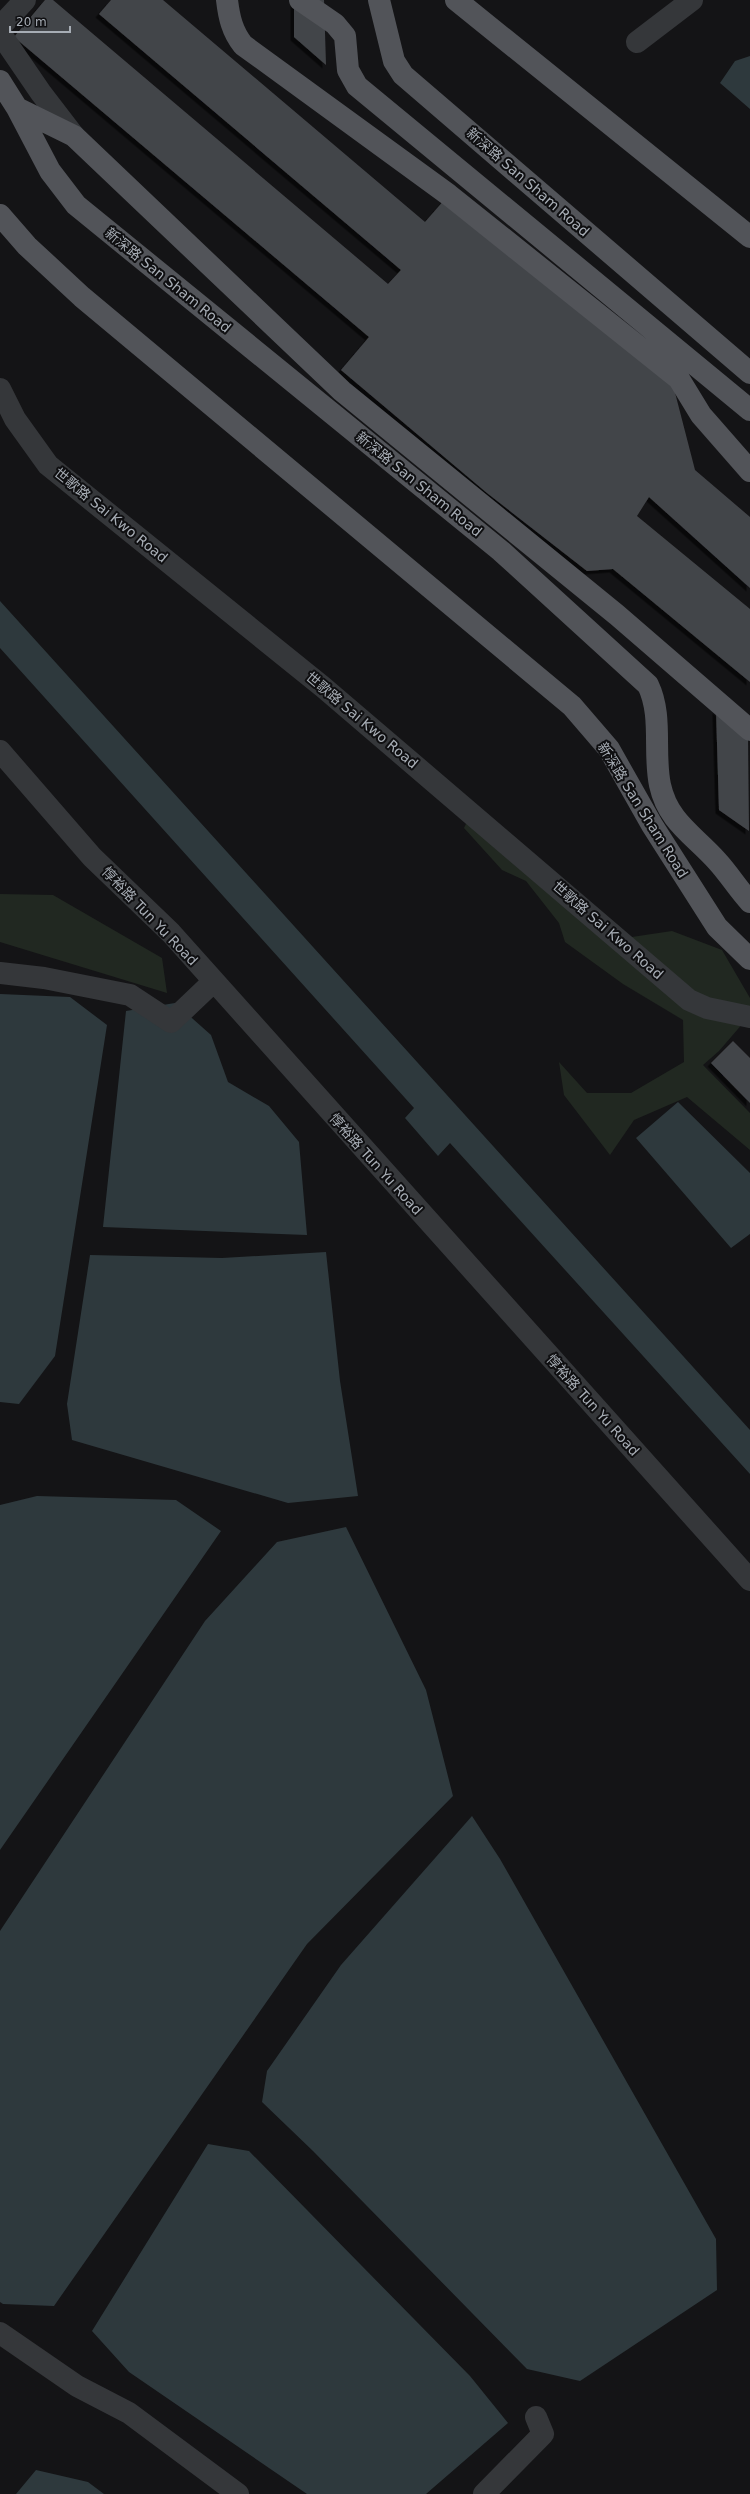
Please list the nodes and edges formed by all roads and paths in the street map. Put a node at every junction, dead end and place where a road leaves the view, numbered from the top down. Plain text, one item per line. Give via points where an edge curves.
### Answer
1 (25, 0) edge
2 (227, 0) edge
3 (300, 0) edge
4 (379, 0) edge
5 (456, 0) edge
6 (683, 2) edge
7 (0, 27) edge
8 (0, 33) edge
9 (637, 42) dead end
10 (0, 81) edge
11 (17, 108) junction
12 (74, 136) junction
13 (0, 215) edge
14 (750, 237) edge
15 (750, 373) edge
16 (0, 389) edge
17 (750, 410) edge
18 (750, 470) edge
19 (750, 730) edge
20 (0, 751) edge
21 (750, 902) edge
22 (750, 959) edge
23 (0, 973) edge
24 (213, 982) junction
25 (750, 1017) edge
26 (750, 1580) edge
27 (0, 2334) edge
28 (536, 2417) dead end
29 (238, 2494) edge
30 (484, 2494) edge

1 - 7 street
2 - 18 main road via 230,20 236,36 243,44 449,195 679,379 701,414
3 - 17 main road via 334,24 345,36 348,70 357,86
4 - 15 main road, 新深路 San Sham Road via 394,61 403,75
5 - 14 main road
6 - 9 street
8 - 12 street
10 - 11 main road, 新深路 San Sham Road
11 - 12 main road, 新深路 San Sham Road
11 - 21 main road, 新深路 San Sham Road via 50,171 76,205 501,551 648,685 655,701 660,784 667,808 681,828 701,843
12 - 19 main road, 新深路 San Sham Road via 342,391 617,615
13 - 22 main road, 新深路 San Sham Road via 27,246 82,297 572,706 609,749 652,825 717,927
16 - 25 street, 世歌路 Sai Kwo Road via 15,419 48,465 323,687 689,1000 707,1008
20 - 24 street, 惇裕路 Tun Yu Road via 92,857 171,933
23 - 24 street via 44,978 130,995 171,1022
24 - 26 street, 惇裕路 Tun Yu Road
27 - 29 street via 77,2386 129,2413
28 - 30 street via 543,2434

